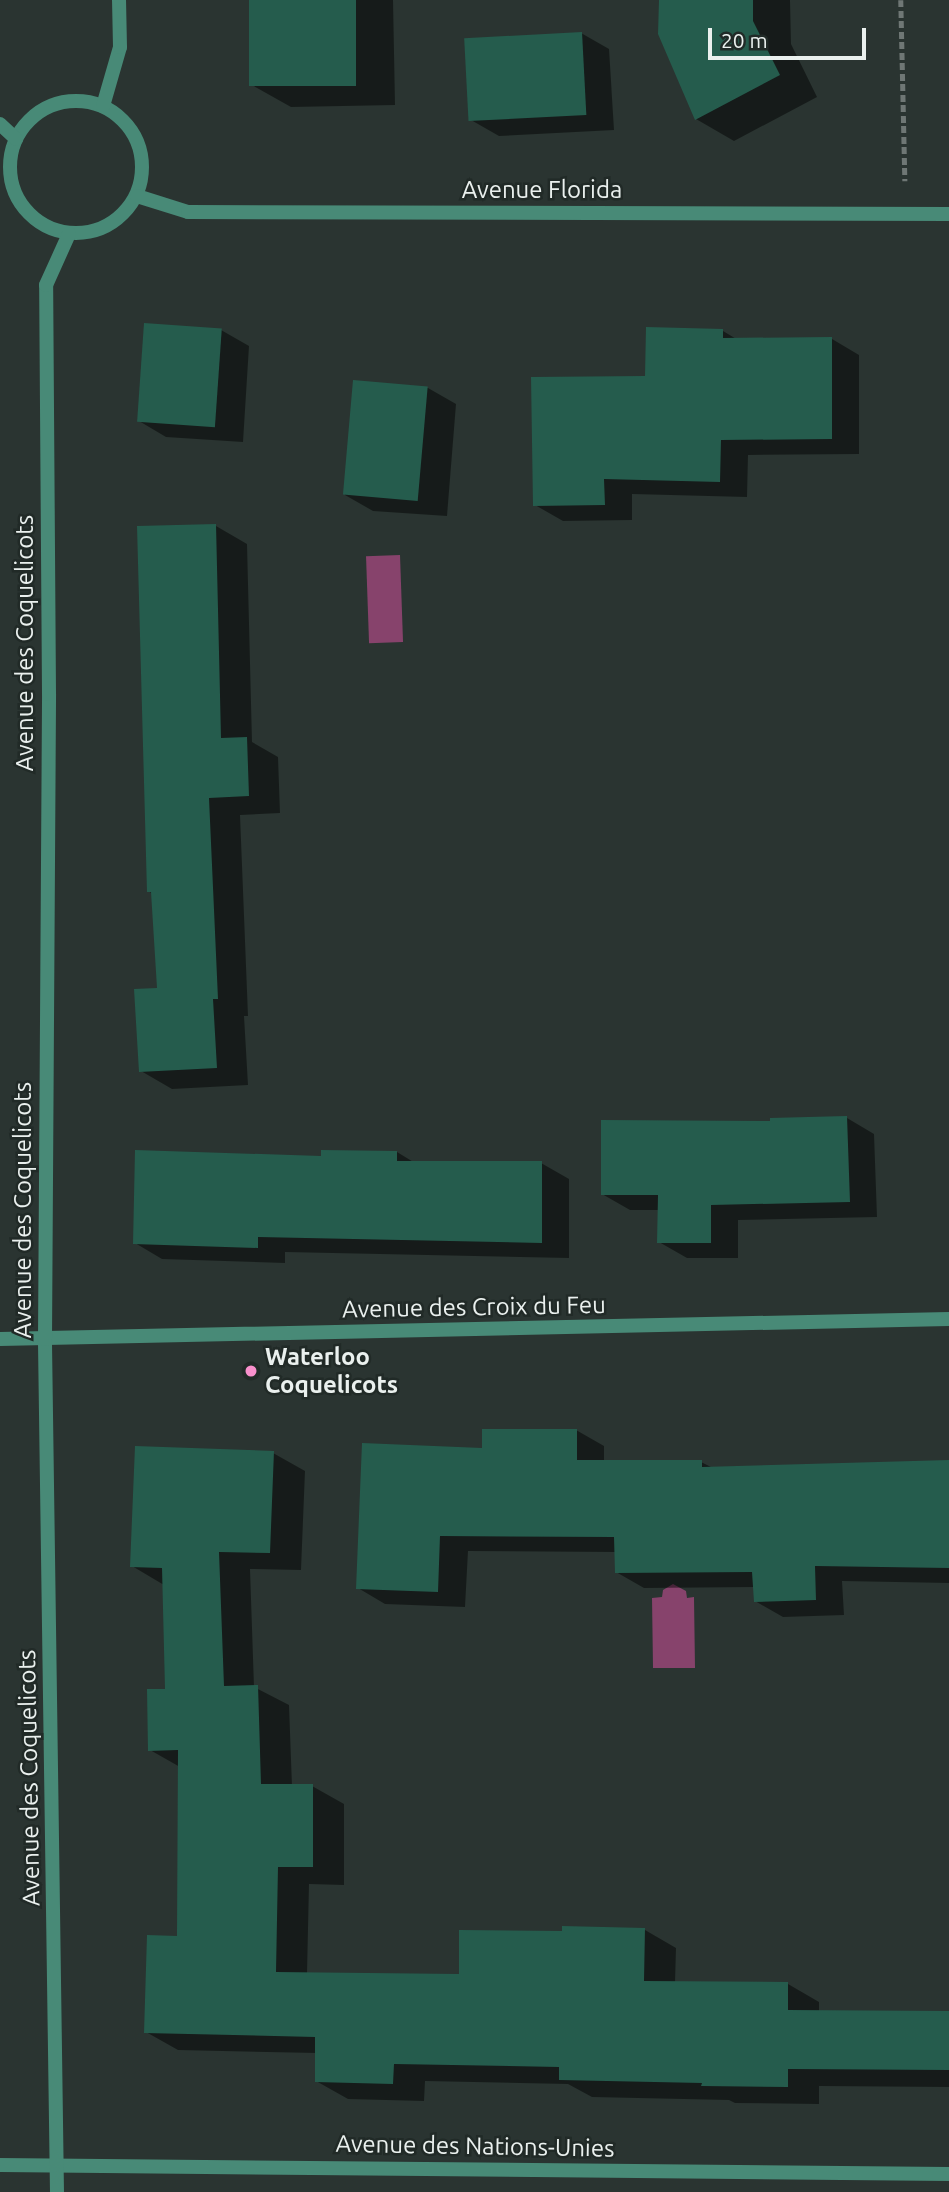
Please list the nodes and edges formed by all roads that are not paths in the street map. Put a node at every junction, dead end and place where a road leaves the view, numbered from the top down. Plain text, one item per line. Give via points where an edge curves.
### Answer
1 (119, 0) edge
2 (103, 106) junction
3 (0, 124) edge
4 (16, 139) junction
5 (137, 196) junction
6 (949, 214) edge
7 (69, 234) junction
8 (949, 1319) edge
9 (0, 1339) edge
10 (45, 1339) junction
11 (57, 2164) junction
12 (0, 2165) edge
13 (949, 2174) edge
14 (57, 2192) edge

1 - 2 street via 120,47
2 - 4 street via 69,101 37,113
2 - 5 street via 131,128 143,161
3 - 4 street
4 - 7 street via 9,170 18,200 39,223
5 - 6 street, Avenue Florida via 188,212
5 - 7 street via 120,217 96,231
7 - 10 street, Avenue des Coquelicots via 46,285
8 - 10 street, Avenue des Croix du Feu
9 - 10 street, Avenue des Croix du Feu
10 - 11 street, Avenue des Coquelicots
11 - 12 street, Avenue des Nations-Unies
11 - 13 street, Avenue des Nations-Unies
11 - 14 street, Avenue des Coquelicots

